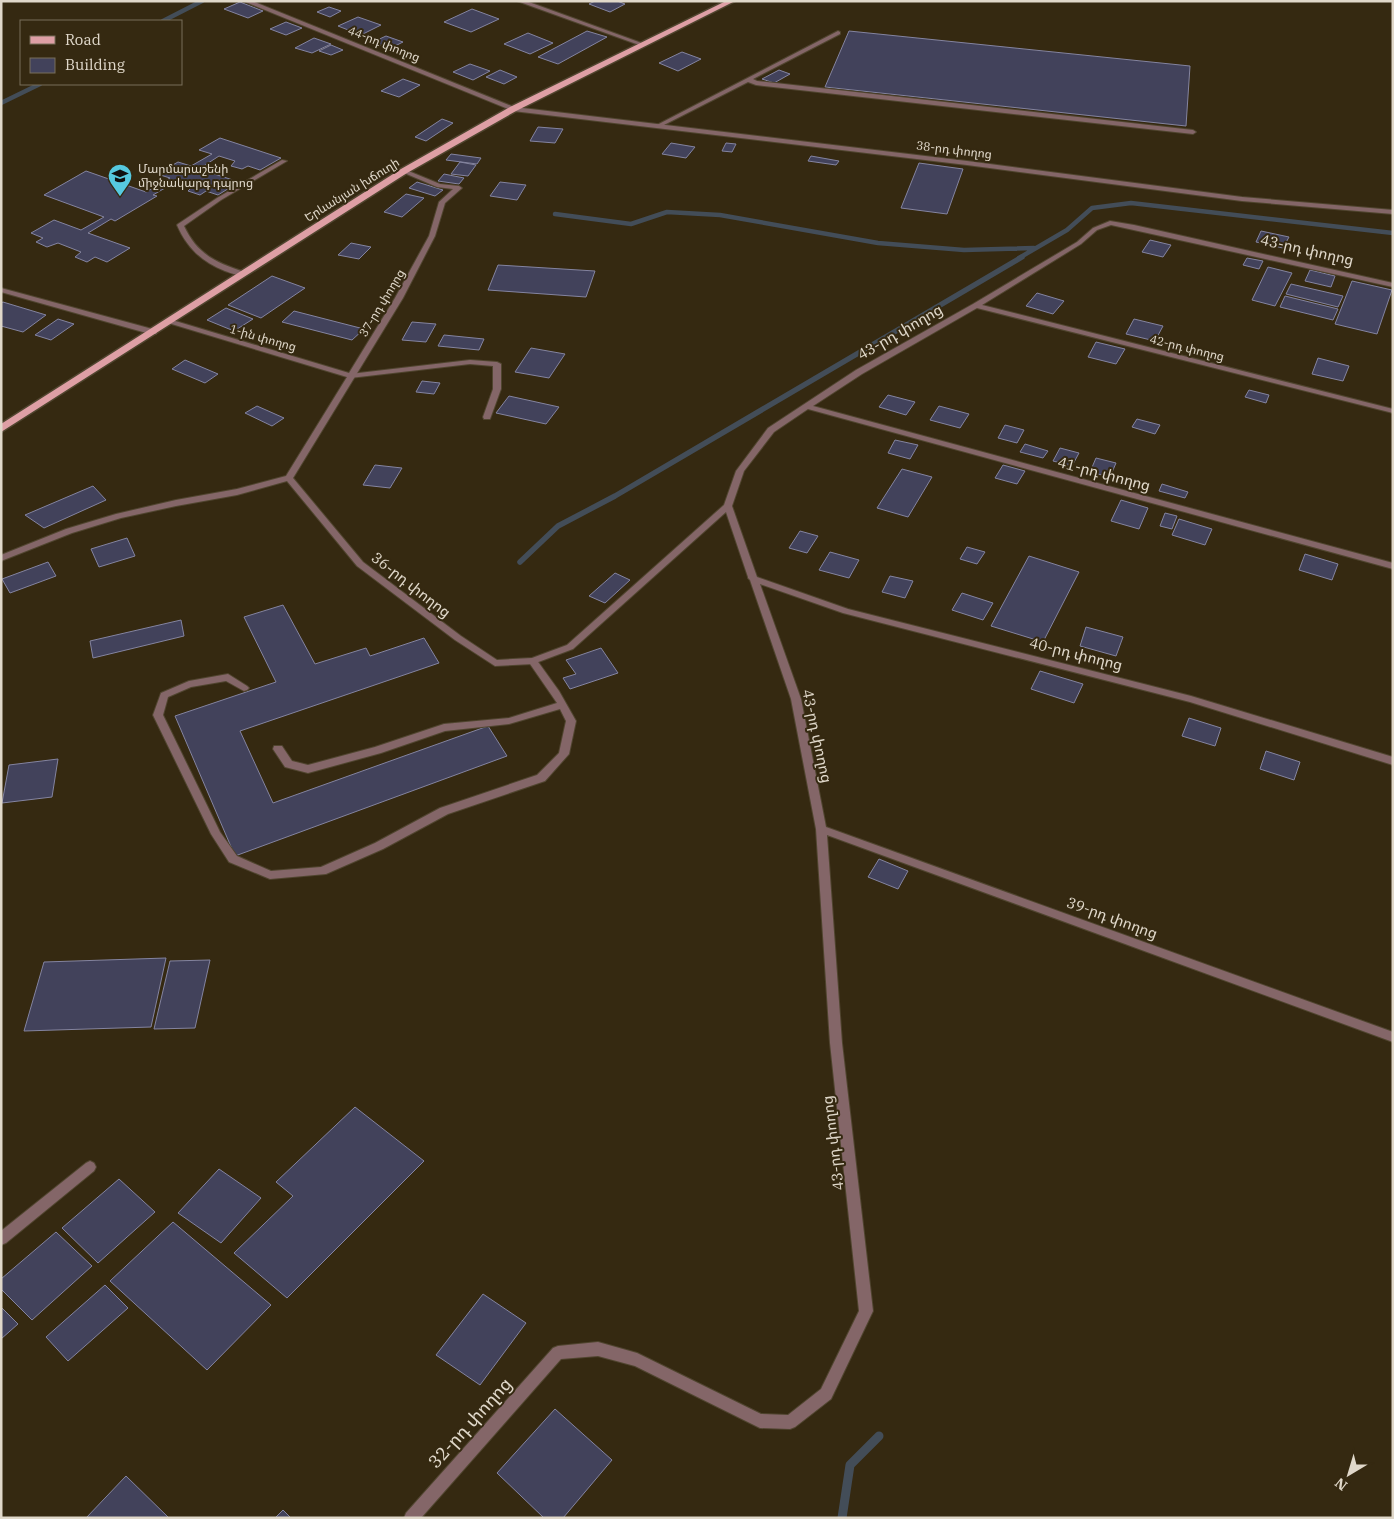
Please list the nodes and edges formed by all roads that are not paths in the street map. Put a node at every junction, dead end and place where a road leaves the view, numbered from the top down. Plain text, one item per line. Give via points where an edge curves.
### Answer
1 (246, 1) edge
2 (520, 1) edge
3 (732, 1) edge
4 (838, 32) dead end
5 (644, 46) junction
6 (749, 80) junction
7 (513, 109) junction
8 (658, 126) junction
9 (1193, 132) dead end
10 (284, 161) dead end
11 (404, 171) junction
12 (1393, 212) edge
13 (242, 274) junction
14 (1393, 285) edge
15 (1, 290) edge
16 (976, 306) junction
17 (169, 322) junction
18 (153, 332) junction
19 (350, 376) junction
20 (808, 407) junction
21 (1393, 411) edge
22 (487, 417) dead end
23 (1, 429) edge
24 (289, 478) junction
25 (728, 506) junction
26 (1, 558) edge
27 (1393, 566) edge
28 (752, 578) junction
29 (533, 661) junction
30 (244, 688) dead end
31 (563, 705) junction
32 (278, 749) dead end
33 (1393, 761) edge
34 (821, 828) junction
35 (1393, 1037) edge
36 (90, 1166) dead end
37 (1, 1239) edge
38 (558, 1353) joint
39 (411, 1518) edge

1 - 7 street, 44-րդ փողոց
2 - 5 street
3 - 5 main road, Երևանյան խճուղի
4 - 6 street
5 - 7 main road, Երևանյան խճուղի
6 - 8 street
6 - 9 street
7 - 8 street, 38-րդ փողոց
7 - 11 main road, Երևանյան խճուղի
8 - 12 street, 38-րդ փողոց via 1242,199
10 - 13 street via 180,225 186,241 204,257 220,268
11 - 13 main road, Երևանյան խճուղի
11 - 19 street, 37-րդ փողոց via 439,186 459,188 442,202 432,236 399,298
13 - 17 main road, Երևանյան խճուղի
14 - 16 street, 43-րդ փողոց via 1110,223 1095,229 1079,243
15 - 18 street
16 - 20 street, 43-րդ փողոց via 859,372
16 - 21 street, 42-րդ փողոց
17 - 18 main road, Երևանյան խճուղի
17 - 19 street, 1-ին փողոց
18 - 23 main road, Երևանյան խճուղի
19 - 22 street via 470,362 497,364 497,389
19 - 24 street, 37-րդ փողոց
20 - 25 street, 43-րդ փողոց via 771,430 740,471
20 - 27 street, 41-րդ փողոց
24 - 26 street via 119,516 69,531
24 - 29 street, 36-րդ փողոց via 360,564 458,638 495,663
25 - 28 street, 43-րդ փողոց
25 - 29 street, 36-րդ փողոց via 570,647
28 - 33 street, 40-րդ փողոց via 846,611 1191,699
28 - 34 street, 43-րդ փողոց via 796,699
29 - 31 street
30 - 31 street via 228,677 189,684 164,695 158,715 216,834 233,859 270,875 322,871 379,846 444,811 542,778 564,754 571,721
31 - 32 street via 509,721 444,728 308,769 289,764
34 - 35 street, 39-րդ փողոց
34 - 38 street, 43-րդ փողոց via 836,1043 866,1311 826,1394 790,1422 760,1421 637,1360 598,1349
36 - 37 street
38 - 39 street, 32-րդ փողոց

